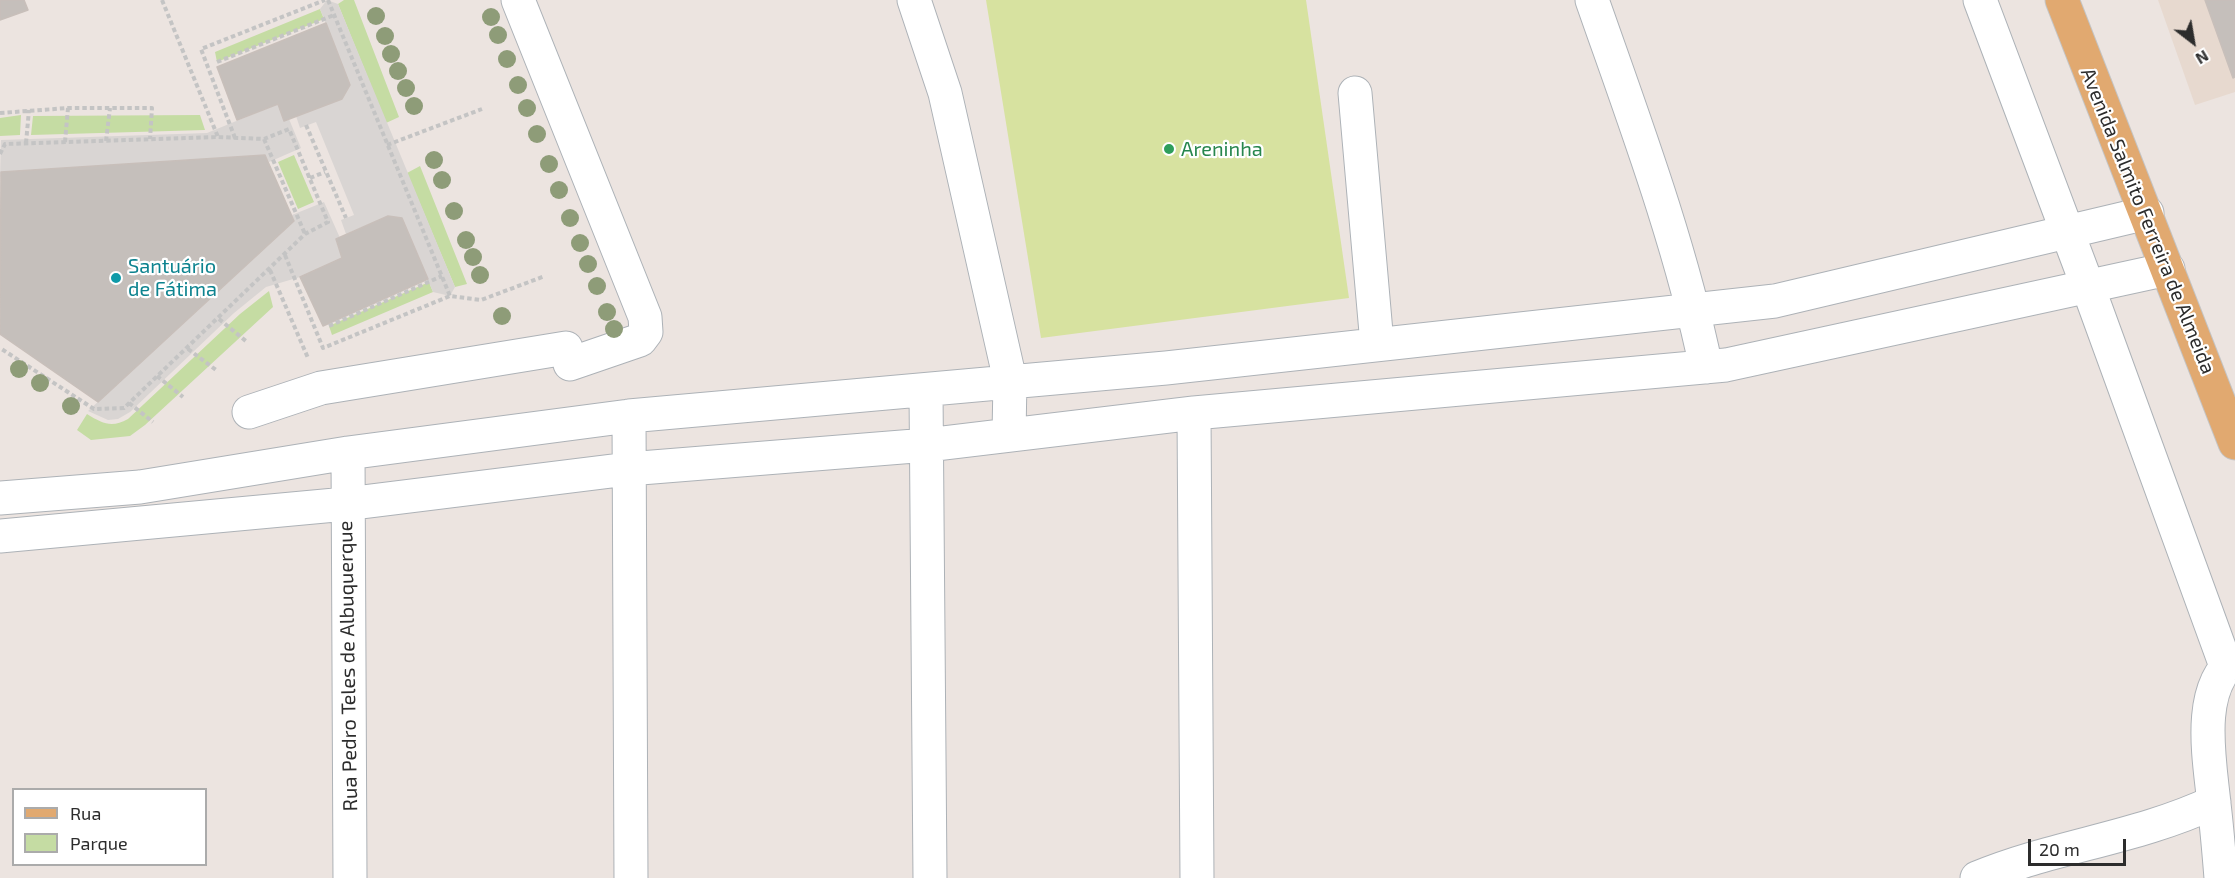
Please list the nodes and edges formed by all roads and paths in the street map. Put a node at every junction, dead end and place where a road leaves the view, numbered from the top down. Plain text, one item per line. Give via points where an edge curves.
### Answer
1 (162, 0) edge
2 (326, 0) edge
3 (518, 0) edge
4 (914, 0) edge
5 (1592, 0) edge
6 (1980, 0) edge
7 (2062, 0) edge
8 (334, 15) junction
9 (217, 62) dead end
10 (1355, 93) dead end
11 (68, 108) junction
12 (110, 108) junction
13 (482, 109) dead end
14 (29, 110) junction
15 (0, 113) edge
16 (306, 125) dead end
17 (218, 136) junction
18 (235, 138) junction
19 (150, 139) junction
20 (264, 139) junction
21 (106, 141) junction
22 (65, 142) junction
23 (26, 143) junction
24 (387, 145) junction
25 (0, 154) edge
26 (325, 172) junction
27 (310, 178) junction
28 (2147, 213) junction
29 (346, 218) dead end
30 (2066, 232) junction
31 (305, 234) junction
32 (285, 255) junction
33 (2168, 269) junction
34 (270, 270) junction
35 (442, 276) junction
36 (545, 276) dead end
37 (2088, 287) junction
38 (450, 296) junction
39 (1694, 311) junction
40 (219, 319) junction
41 (329, 326) dead end
42 (247, 342) dead end
43 (1377, 344) junction
44 (0, 348) edge
45 (188, 349) junction
46 (1706, 367) junction
47 (216, 370) dead end
48 (157, 376) junction
49 (1010, 380) junction
50 (321, 387) junction
51 (927, 391) junction
52 (183, 397) dead end
53 (129, 403) junction
54 (249, 412) dead end
55 (1194, 413) junction
56 (629, 416) junction
57 (153, 422) dead end
58 (1009, 435) junction
59 (2235, 443) edge
60 (927, 445) junction
61 (348, 453) junction
62 (628, 469) junction
63 (0, 498) edge
64 (346, 504) junction
65 (0, 536) edge
66 (2230, 663) edge
67 (2214, 802) junction
68 (350, 878) edge
69 (631, 878) edge
70 (930, 878) edge
71 (1197, 878) edge
72 (1977, 878) edge
73 (2221, 878) edge

1 - 17 path
2 - 8 path
2 - 18 path via 201,49
3 - 50 street via 645,316 646,332 640,340 568,356
4 - 49 street via 945,93
5 - 39 street
6 - 30 street
7 - 28 main road, Avenida Salmito Ferreira de Almeida
8 - 9 path
8 - 24 path
10 - 43 street
11 - 12 path
11 - 14 path
11 - 22 path
12 - 19 path via 152,108
12 - 21 path
13 - 24 path
14 - 15 path
14 - 23 path
16 - 26 path
17 - 18 path
17 - 19 path
18 - 20 path
19 - 21 path
20 - 27 path via 289,129
20 - 31 path
21 - 22 path
22 - 23 path
23 - 25 path via 4,144
24 - 35 path
26 - 27 path
26 - 29 path
27 - 31 path via 328,222
28 - 30 street
28 - 33 main road, Avenida Salmito Ferreira de Almeida
30 - 37 street
30 - 39 street via 1775,301
31 - 32 path
32 - 34 path
32 - 38 path via 323,348
33 - 37 street
33 - 59 main road, Avenida Salmito Ferreira de Almeida
34 - 40 path
34 - 50 path
35 - 38 path
35 - 41 path
36 - 38 path via 481,300
37 - 46 street
37 - 66 street
39 - 43 street
39 - 46 street
40 - 42 path
40 - 45 path
43 - 49 street via 1166,368
44 - 53 path via 94,409 124,408
45 - 47 path
45 - 48 path
46 - 55 street
48 - 52 path
48 - 53 path
49 - 51 street
49 - 58 street
50 - 54 street
51 - 56 street
51 - 60 street
53 - 57 path
55 - 58 street
55 - 71 street
56 - 61 street
56 - 62 street
58 - 60 street
60 - 62 street
60 - 70 street
61 - 63 street via 140,487
61 - 64 street, Rua Pedro Teles de Albuquerque
62 - 64 street
62 - 69 street
64 - 65 street
64 - 68 street, Rua Pedro Teles de Albuquerque
66 - 67 street via 2214,690 2207,730
67 - 72 street via 2149,828 2063,849
67 - 73 street

